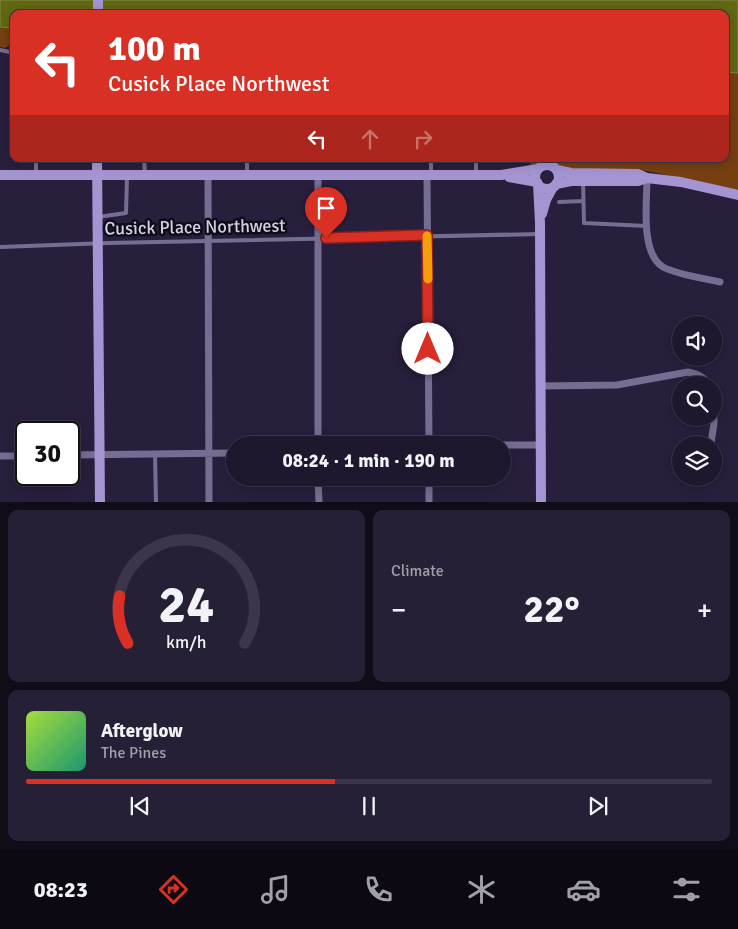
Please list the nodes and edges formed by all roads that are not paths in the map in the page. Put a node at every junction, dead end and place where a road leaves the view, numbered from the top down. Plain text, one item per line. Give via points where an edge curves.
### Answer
1 (36, 162) edge
2 (97, 162) edge
3 (144, 162) edge
4 (247, 162) edge
5 (431, 162) edge
6 (476, 162) edge
7 (542, 165) edge
8 (556, 166) edge
9 (127, 174) junction
10 (145, 174) junction
11 (247, 174) junction
12 (0, 175) edge
13 (97, 175) junction
14 (208, 175) junction
15 (318, 175) junction
16 (429, 175) junction
17 (476, 175) junction
18 (501, 175) junction
19 (36, 176) junction
20 (583, 177) junction
21 (647, 178) junction
22 (538, 183) junction
23 (555, 186) junction
24 (738, 195) edge
25 (560, 202) dead end
26 (583, 202) junction
27 (98, 216) junction
28 (540, 223) junction
29 (647, 226) junction
30 (540, 234) junction
31 (427, 235) junction
32 (318, 238) junction
33 (208, 240) junction
34 (99, 243) junction
35 (0, 246) edge
36 (720, 282) dead end
37 (702, 376) edge
38 (541, 386) junction
39 (318, 436) edge
40 (428, 436) edge
41 (511, 445) edge
42 (541, 445) junction
43 (208, 453) junction
44 (226, 453) edge
45 (156, 454) junction
46 (80, 455) edge
47 (100, 455) junction
48 (0, 456) edge
49 (15, 456) edge
50 (318, 486) edge
51 (429, 486) edge
52 (100, 502) edge
53 (156, 502) edge
54 (209, 502) edge
55 (318, 502) edge
56 (429, 502) edge
57 (541, 502) edge

1 - 19 lane
2 - 13 main road
3 - 10 lane
4 - 11 lane
5 - 16 lane
6 - 17 lane
7 - 8 main road
7 - 18 main road
7 - 22 main road via 536,176
8 - 20 main road
8 - 23 main road via 559,176
9 - 10 main road
9 - 13 main road
9 - 27 lane via 126,214
10 - 14 main road
11 - 14 main road
11 - 15 main road
12 - 19 main road
13 - 19 main road
13 - 27 main road
14 - 33 street
15 - 16 main road
15 - 32 street
16 - 17 main road
16 - 31 street
17 - 18 main road
18 - 22 main road
20 - 21 main road via 638,174
20 - 23 main road
20 - 26 lane
21 - 24 main road
21 - 29 street
22 - 23 main road via 544,188
22 - 28 main road
23 - 28 main road via 546,200
25 - 26 lane
26 - 29 lane via 584,223
27 - 34 main road
28 - 30 main road
29 - 36 street via 649,245 656,261 669,269
30 - 31 lane, Cusick Place Northwest
30 - 38 main road
31 - 32 lane, Cusick Place Northwest
31 - 40 street
32 - 33 lane, Cusick Place Northwest
32 - 39 street
33 - 34 lane, Cusick Place Northwest
33 - 43 street
34 - 35 lane, Cusick Place Northwest
34 - 47 main road
37 - 38 street via 688,372 617,385
38 - 42 main road
41 - 42 street
42 - 57 main road
43 - 44 street
43 - 45 street
43 - 54 street
45 - 47 street
45 - 53 lane
46 - 47 street
47 - 52 main road
48 - 49 street
50 - 55 street
51 - 56 street

